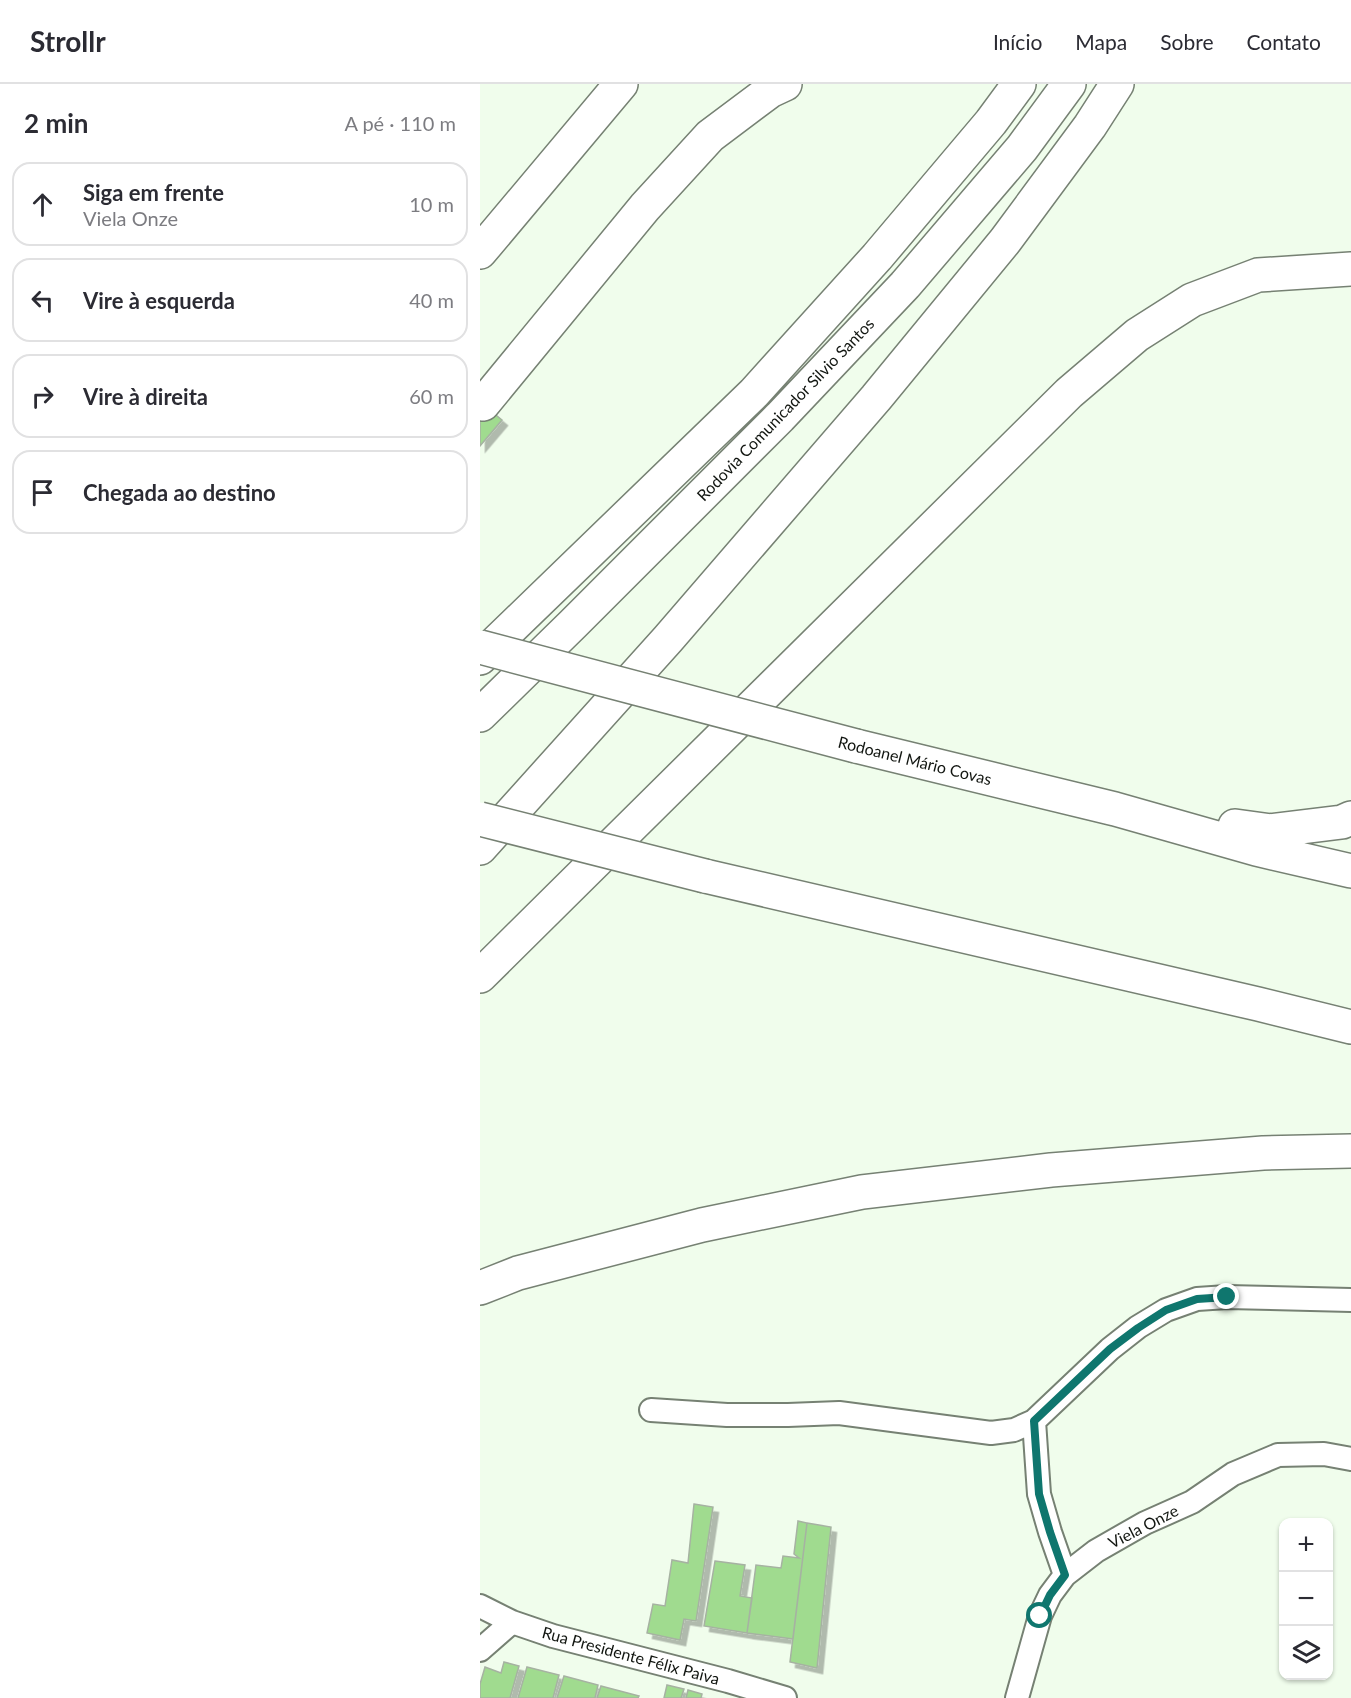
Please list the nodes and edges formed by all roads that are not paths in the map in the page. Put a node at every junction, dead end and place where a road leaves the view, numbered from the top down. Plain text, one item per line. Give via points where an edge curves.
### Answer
1 (621, 84) edge
2 (785, 84) edge
3 (1019, 84) edge
4 (1069, 84) edge
5 (1117, 84) edge
6 (480, 252) edge
7 (1351, 269) edge
8 (483, 405) dead end
9 (480, 647) edge
10 (480, 658) edge
11 (480, 715) edge
12 (1115, 809) junction
13 (1351, 818) edge
14 (480, 819) edge
15 (480, 848) edge
16 (1351, 871) edge
17 (480, 976) edge
18 (1351, 1027) edge
19 (1351, 1151) edge
20 (480, 1288) edge
21 (1351, 1300) edge
22 (651, 1410) dead end
23 (1034, 1421) junction
24 (1351, 1459) edge
25 (1065, 1575) junction
26 (480, 1606) edge
27 (512, 1622) junction
28 (480, 1650) edge
29 (785, 1698) edge
30 (1017, 1698) edge

1 - 6 highway
2 - 8 highway via 710,136 645,207
3 - 10 highway, Rodovia Comunicador Silvio Santos via 877,257 754,393
4 - 11 highway, Rodovia Comunicador Silvio Santos via 1022,148 905,285 771,426
5 - 15 highway via 1005,241 876,398 669,639
7 - 17 highway via 1258,275 1192,300 1137,335 1069,393
9 - 12 highway, Rodoanel Mário Covas, bridge
12 - 13 highway via 1270,831
12 - 16 highway, Rodoanel Mário Covas
14 - 18 highway, bridge via 705,876
19 - 20 highway via 1263,1153 1051,1170 862,1192 702,1224 518,1273
21 - 23 street via 1227,1297 1197,1299 1166,1310 1110,1349
22 - 23 street via 727,1415 839,1413 991,1433 1014,1430
23 - 25 street via 1039,1494
24 - 25 street, Viela Onze via 1324,1454 1278,1455 1233,1474 1192,1502 1096,1551
25 - 30 street, Viela Onze via 1040,1616
26 - 27 street, Rua Presidente Félix Paiva
27 - 28 street
27 - 29 street, Rua Presidente Félix Paiva

